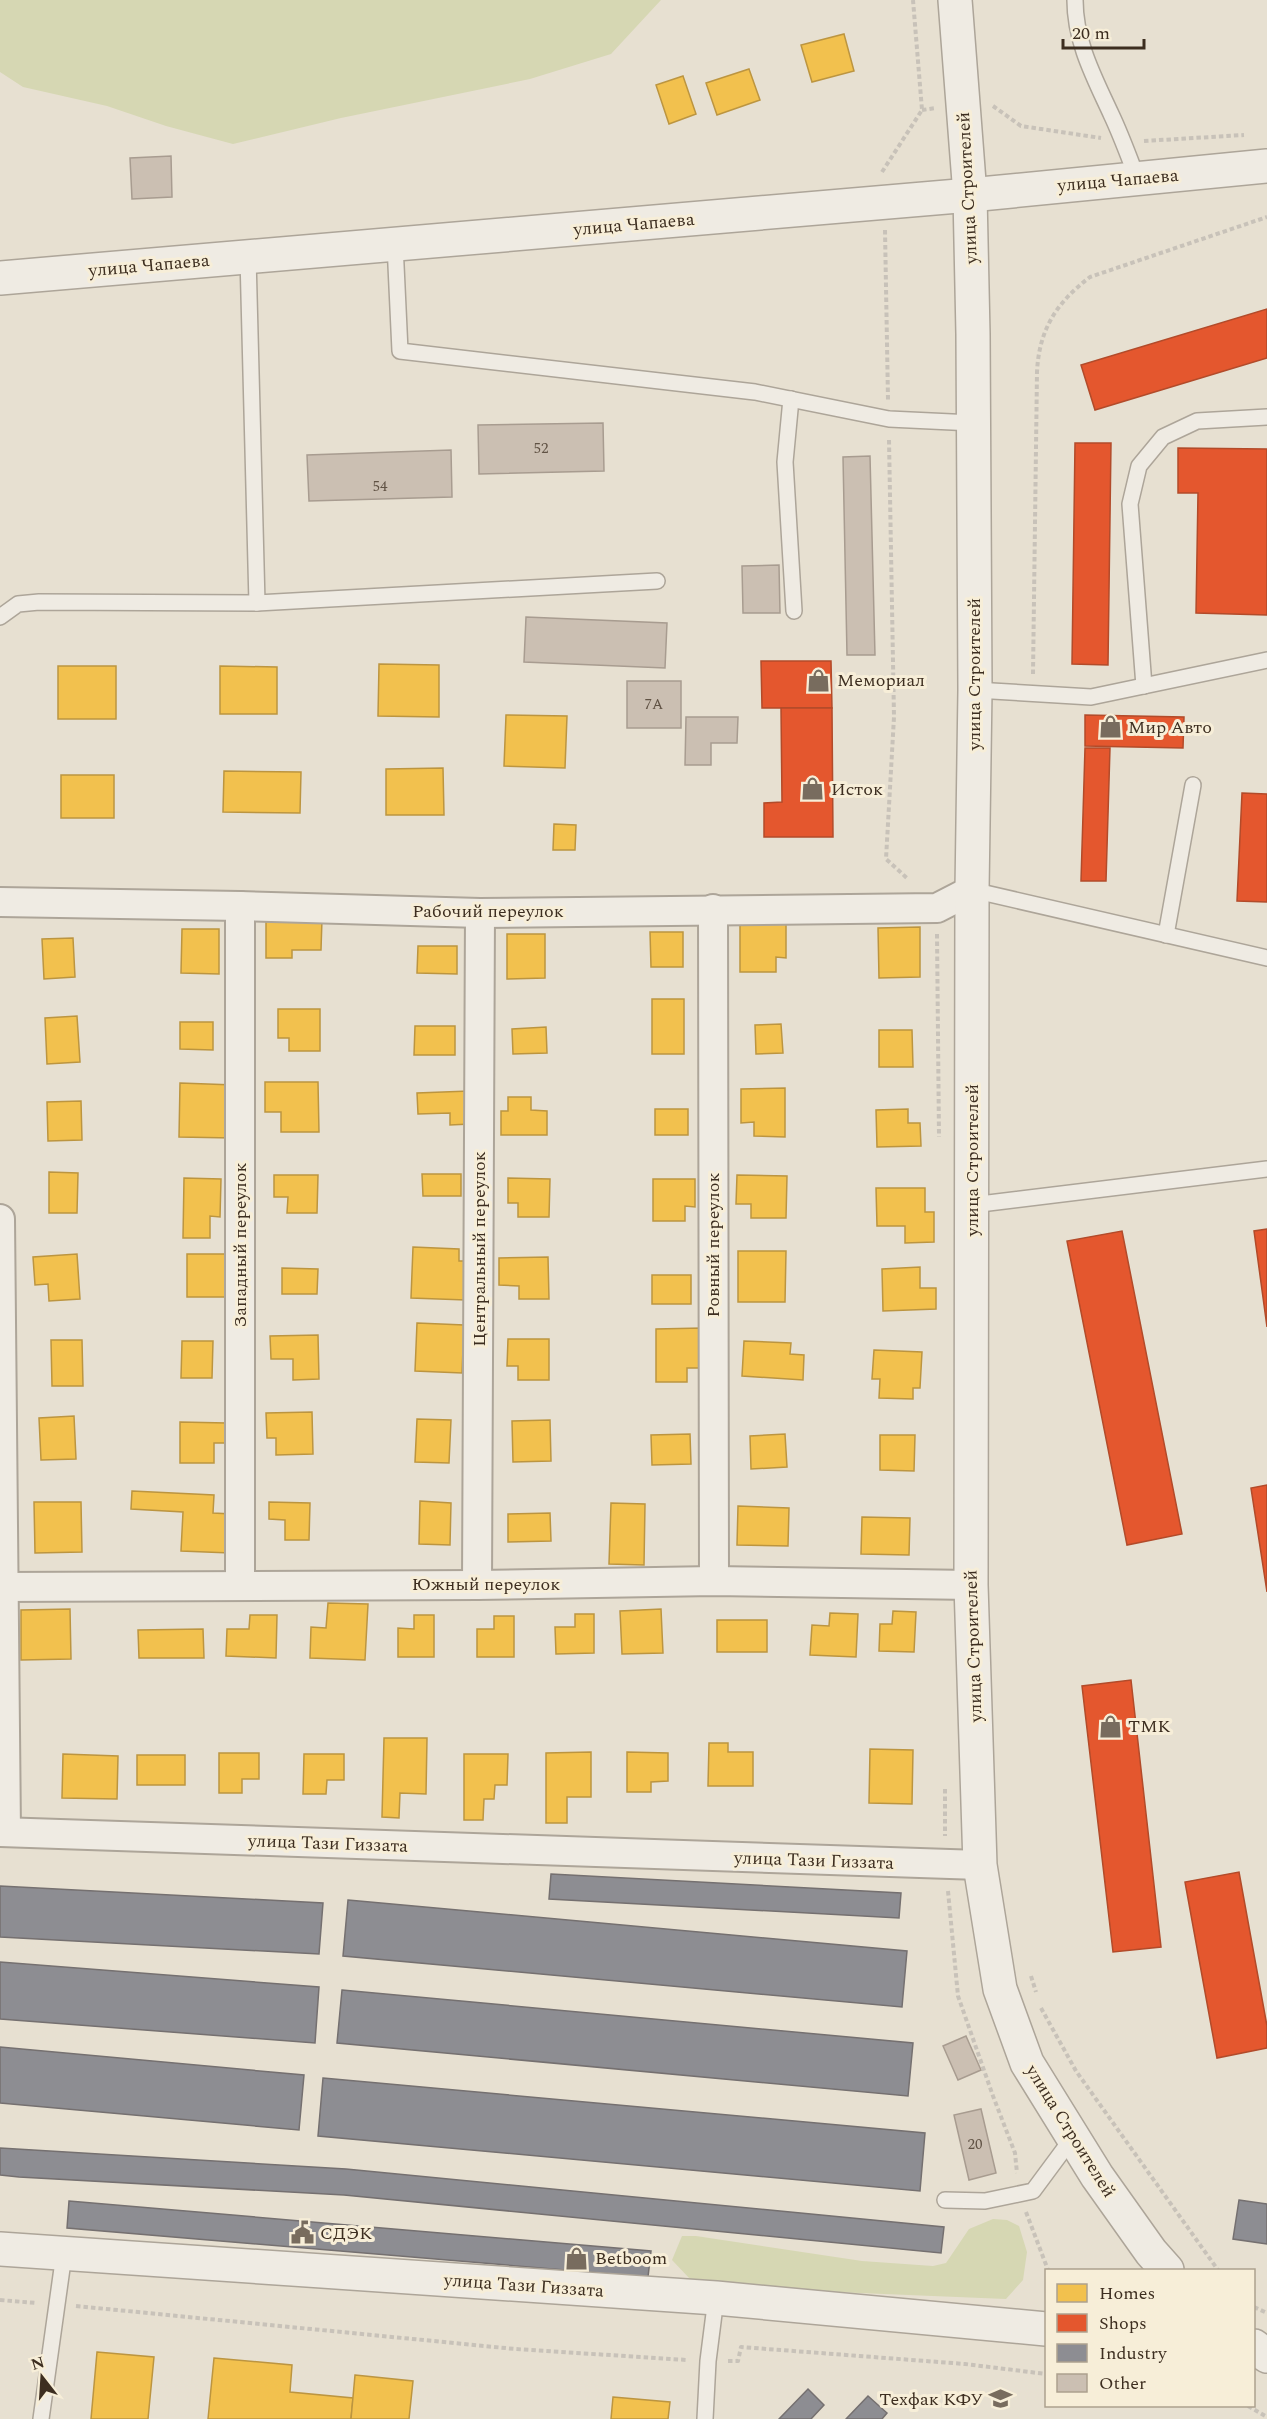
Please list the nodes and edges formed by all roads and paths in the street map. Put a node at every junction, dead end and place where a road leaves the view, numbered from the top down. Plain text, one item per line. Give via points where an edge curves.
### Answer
1 (913, 0) edge
2 (955, 0) edge
3 (1075, 0) edge
4 (990, 104) dead end
5 (1255, 135) dead end
6 (1124, 142) junction
7 (1267, 166) edge
8 (1137, 178) junction
9 (970, 195) junction
10 (885, 202) junction
11 (1267, 217) edge
12 (395, 244) junction
13 (248, 257) junction
14 (0, 278) edge
15 (791, 399) junction
16 (1267, 417) edge
17 (889, 419) junction
18 (973, 423) junction
19 (657, 581) dead end
20 (256, 603) junction
21 (794, 611) dead end
22 (0, 617) edge
23 (1267, 660) edge
24 (1144, 686) junction
25 (975, 690) junction
26 (1033, 693) junction
27 (1193, 785) dead end
28 (972, 890) junction
29 (0, 902) edge
30 (240, 906) junction
31 (937, 908) junction
32 (712, 909) junction
33 (480, 913) junction
34 (1166, 935) junction
35 (1267, 958) edge
36 (1267, 1168) edge
37 (972, 1205) junction
38 (0, 1219) edge
39 (714, 1581) junction
40 (240, 1585) junction
41 (477, 1585) junction
42 (971, 1586) junction
43 (2, 1587) edge
44 (3, 1832) edge
45 (980, 1865) junction
46 (1030, 1976) dead end
47 (1073, 2137) junction
48 (1019, 2194) junction
49 (945, 2200) dead end
50 (0, 2249) edge
51 (64, 2254) junction
52 (1047, 2269) edge
53 (1165, 2269) edge
54 (1217, 2269) edge
55 (716, 2298) junction
56 (0, 2300) edge
57 (57, 2304) junction
58 (1045, 2329) edge
59 (1255, 2347) edge
60 (1267, 2356) edge
61 (708, 2361) junction
62 (1045, 2374) edge
63 (1250, 2407) edge
64 (1267, 2416) edge
65 (41, 2419) edge
66 (705, 2419) edge

1 - 10 path via 921,110 882,171
2 - 9 street, улица Строителей
3 - 6 lane via 1075,20 1084,57
4 - 6 path via 1021,126
5 - 6 path
6 - 8 lane
7 - 8 street, улица Чапаева
8 - 9 street, улица Чапаева
9 - 10 street, улица Чапаева
9 - 18 street, улица Строителей
10 - 12 street, улица Чапаева
10 - 17 path
11 - 26 path via 1090,277 1070,292 1045,331 1036,372
12 - 13 street, улица Чапаева
12 - 15 lane via 400,351
13 - 14 street, улица Чапаева
13 - 20 lane
15 - 17 lane
15 - 21 lane via 785,462
16 - 24 lane via 1197,421 1163,437 1139,466 1130,504
17 - 18 lane
17 - 31 path via 894,717 886,859
18 - 25 street, улица Строителей
19 - 20 lane
20 - 22 lane via 39,602 18,604
23 - 24 lane
24 - 26 lane via 1091,696
25 - 26 lane
25 - 28 street, улица Строителей
27 - 34 lane
28 - 31 street, Рабочий переулок
28 - 34 lane
28 - 37 street, улица Строителей
29 - 30 street, Рабочий переулок
30 - 33 street, Рабочий переулок
30 - 40 street, Западный переулок
31 - 32 street, Рабочий переулок
32 - 33 street, Рабочий переулок
32 - 39 street, Ровный переулок
33 - 41 street, Центральный переулок
34 - 35 lane
36 - 37 lane
37 - 42 street, улица Строителей
38 - 43 street
39 - 41 street, Южный переулок
39 - 42 street, Южный переулок
40 - 41 street, Южный переулок
40 - 43 street, Южный переулок
42 - 45 street, улица Строителей
43 - 44 street
44 - 45 street, улица Тази Гиззата
45 - 47 street, улица Строителей via 1000,1989 1027,2063
46 - 54 path via 1041,2008 1076,2072
47 - 48 lane via 1033,2191
47 - 53 street, улица Строителей
48 - 49 lane via 985,2201
48 - 52 path
50 - 51 street, улица Тази Гиззата
51 - 55 street, улица Тази Гиззата
51 - 57 lane
55 - 58 street, улица Тази Гиззата
55 - 61 lane
56 - 57 path
57 - 61 path via 515,2349
57 - 65 lane
59 - 60 street
61 - 62 path via 738,2361 741,2347
61 - 66 lane
63 - 64 path

